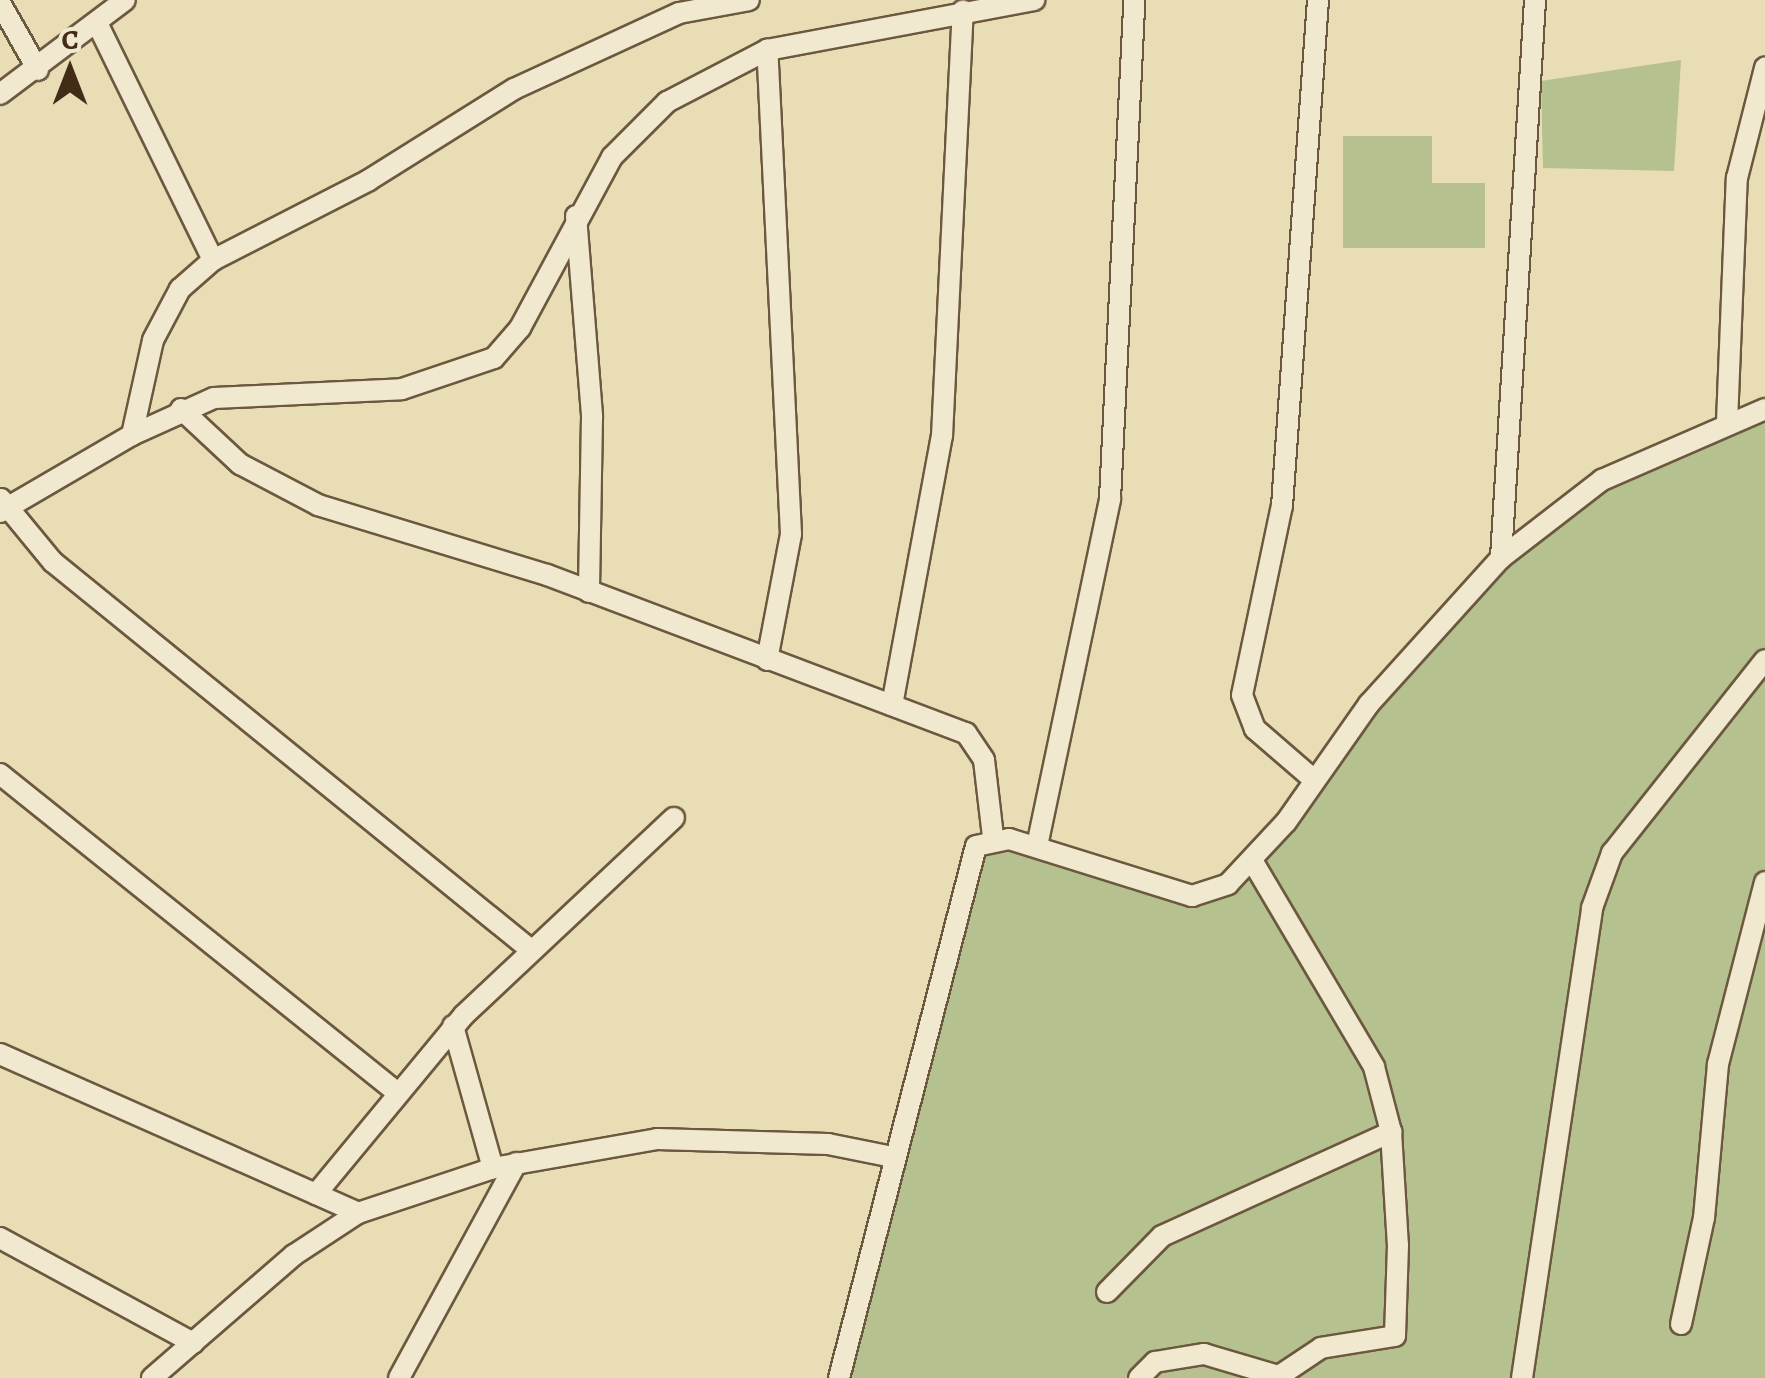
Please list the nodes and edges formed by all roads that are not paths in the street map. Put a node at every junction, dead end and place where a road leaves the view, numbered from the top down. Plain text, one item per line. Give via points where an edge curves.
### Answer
1 (125, 0) edge
2 (749, 0) edge
3 (1034, 0) edge
4 (1134, 0) edge
5 (1318, 0) edge
6 (1535, 0) edge
7 (0, 2) edge
8 (668, 9) edge
9 (963, 11) junction
10 (96, 23) junction
11 (767, 50) junction
12 (1765, 68) edge
13 (38, 70) junction
14 (0, 94) edge
15 (576, 216) junction
16 (213, 260) junction
17 (182, 409) junction
18 (1765, 409) edge
19 (1727, 422) junction
20 (132, 434) junction
21 (2, 506) edge
22 (1501, 558) junction
23 (589, 592) junction
24 (767, 660) junction
25 (1765, 660) edge
26 (892, 704) junction
27 (0, 774) edge
28 (1313, 779) junction
29 (674, 818) dead end
30 (992, 837) junction
31 (1037, 846) junction
32 (1253, 862) junction
33 (1765, 882) edge
34 (532, 950) junction
35 (453, 1026) junction
36 (0, 1054) edge
37 (394, 1090) junction
38 (1391, 1132) junction
39 (894, 1157) junction
40 (516, 1163) junction
41 (493, 1168) junction
42 (316, 1194) junction
43 (358, 1213) junction
44 (0, 1238) edge
45 (1107, 1292) dead end
46 (1680, 1324) dead end
47 (193, 1342) junction
48 (1284, 1376) edge
49 (152, 1378) edge
50 (399, 1378) edge
51 (839, 1378) edge
52 (1139, 1378) edge
53 (1522, 1378) edge

1 - 10 street
2 - 8 street
3 - 9 street
4 - 31 street via 1110,499
5 - 28 street via 1282,506 1242,696 1255,730
6 - 22 street
7 - 13 street
8 - 16 street via 514,89 369,180
9 - 11 street
9 - 26 street via 942,436
10 - 13 street
10 - 16 street
11 - 15 street via 668,102 612,157
11 - 24 street via 791,534
12 - 19 street via 1747,114 1736,194
13 - 14 street
15 - 17 street via 520,328 494,358 402,389 290,390
15 - 23 street via 592,398
16 - 20 street via 180,290 153,340
17 - 20 street
17 - 23 street via 240,464 318,505
18 - 19 street
19 - 22 street via 1602,480
20 - 21 street
21 - 34 street via 53,562
22 - 28 street
23 - 24 street
24 - 26 street
25 - 53 street via 1612,853 1592,908
26 - 30 street via 977,745
27 - 37 street
28 - 32 street
29 - 34 street
30 - 31 street
30 - 39 street via 976,846 966,872
31 - 32 street via 1192,896
32 - 38 street via 1374,1067
33 - 46 street via 1718,1064 1704,1218
34 - 35 street
35 - 37 street
35 - 41 street
36 - 42 street
37 - 42 street
38 - 45 street via 1162,1236
38 - 48 street via 1395,1336 1321,1348
39 - 40 street via 690,1138
39 - 51 street
40 - 41 street
40 - 50 street
41 - 43 street
42 - 43 street
43 - 47 street
44 - 47 street
47 - 49 street
48 - 52 street via 1204,1354 1155,1362

